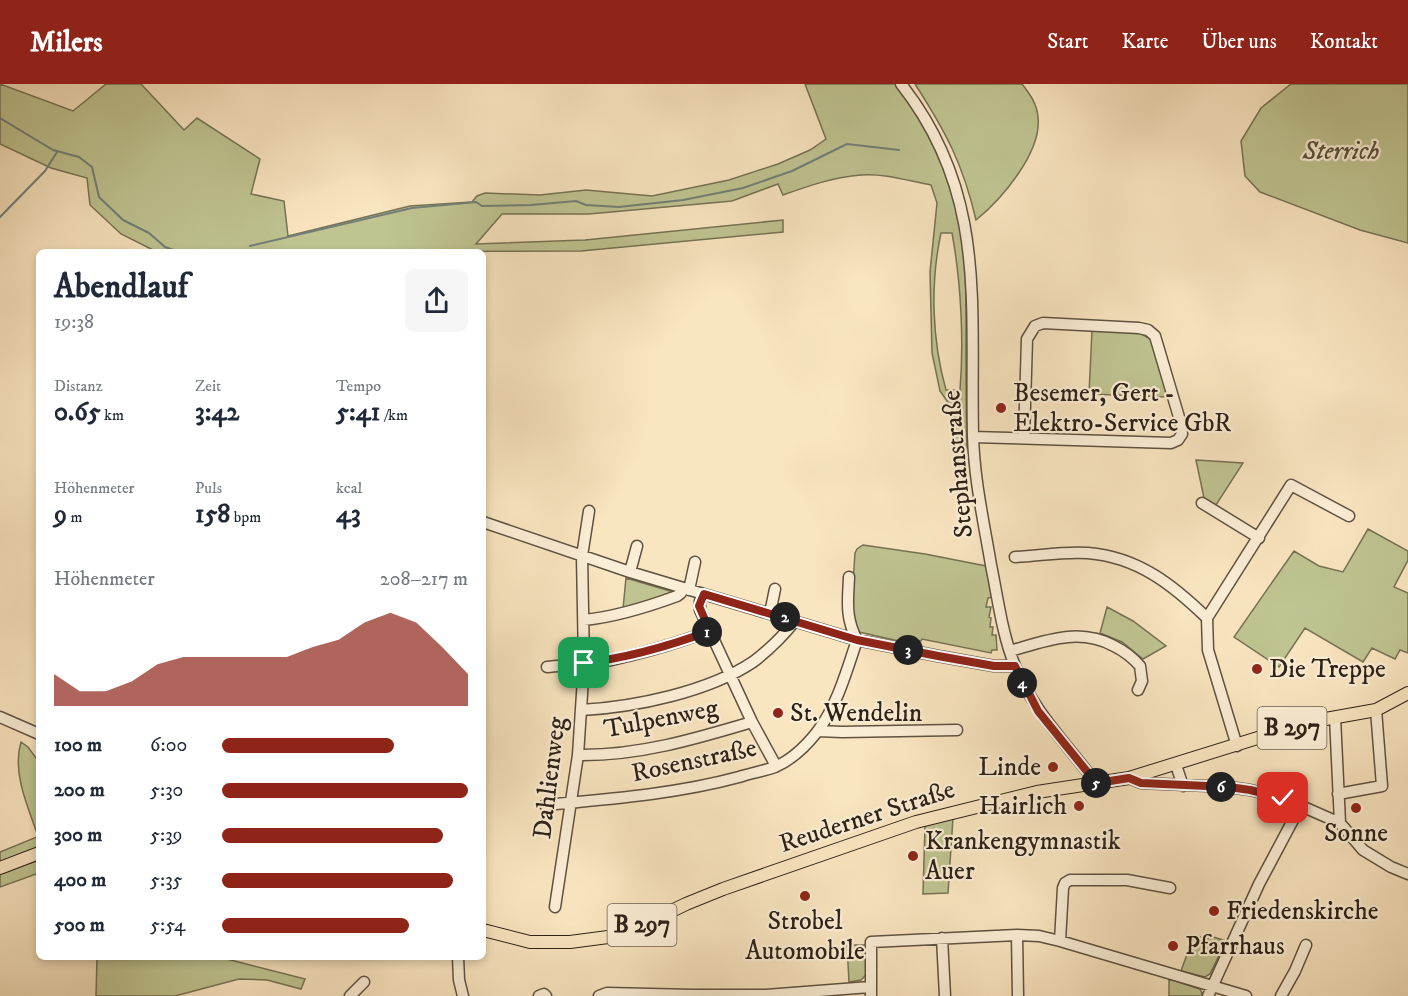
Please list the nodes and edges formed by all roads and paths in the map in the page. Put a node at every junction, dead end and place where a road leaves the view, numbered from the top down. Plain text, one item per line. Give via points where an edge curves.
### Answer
1 (901, 84) edge
2 (973, 437) junction
3 (1024, 438) junction
4 (1202, 502) dead end
5 (589, 511) dead end
6 (1349, 516) dead end
7 (486, 523) edge
8 (1259, 538) junction
9 (637, 546) dead end
10 (582, 556) junction
11 (1015, 557) dead end
12 (696, 562) dead end
13 (630, 572) junction
14 (849, 577) dead end
15 (685, 589) junction
16 (775, 589) dead end
17 (704, 594) junction
18 (770, 613) junction
19 (1207, 618) junction
20 (584, 620) junction
21 (795, 621) junction
22 (710, 631) junction
23 (857, 640) junction
24 (1010, 651) junction
25 (584, 663) junction
26 (1015, 666) junction
27 (547, 667) dead end
28 (729, 676) junction
29 (1137, 690) dead end
30 (1408, 693) edge
31 (582, 710) junction
32 (1376, 710) junction
33 (0, 717) edge
34 (1335, 717) junction
35 (752, 722) junction
36 (957, 730) dead end
37 (818, 731) junction
38 (36, 733) edge
39 (1237, 746) junction
40 (578, 755) junction
41 (1176, 765) junction
42 (776, 766) junction
43 (1129, 778) junction
44 (1091, 784) junction
45 (1183, 786) junction
46 (1338, 794) junction
47 (572, 802) junction
48 (545, 805) dead end
49 (1301, 805) junction
50 (1340, 824) junction
51 (36, 855) edge
52 (0, 868) edge
53 (1408, 874) edge
54 (1170, 888) dead end
55 (555, 908) dead end
56 (486, 931) edge
57 (1017, 935) junction
58 (942, 938) junction
59 (1060, 941) junction
60 (1306, 945) dead end
61 (458, 960) edge
62 (364, 982) dead end
63 (1210, 991) edge
64 (870, 992) edge
65 (350, 996) edge
66 (463, 996) edge
67 (538, 996) edge
68 (546, 996) edge
69 (599, 996) edge
70 (945, 996) edge
71 (1018, 996) edge
72 (1246, 996) edge
73 (1281, 996) edge

1 - 2 street, Stephanstraße via 932,130 951,171 965,220 972,271
2 - 3 street
2 - 24 street, Stephanstraße via 985,534
3 - 3 street via 1027,339 1035,326 1043,323 1139,328 1155,336 1181,424 1178,440
4 - 8 street
5 - 10 street, Dahlienweg
6 - 8 street via 1291,485
7 - 10 street
8 - 19 street
9 - 13 street
10 - 13 street
10 - 20 street, Dahlienweg
11 - 19 street via 1089,553 1117,559 1153,573
12 - 15 street
13 - 15 street
14 - 23 street via 849,624
15 - 17 street
15 - 20 street via 647,607
16 - 18 street
17 - 18 street
17 - 22 street via 699,606
18 - 21 street
19 - 39 street via 1208,650
20 - 25 street, Dahlienweg
21 - 23 street
21 - 28 street via 773,646
22 - 25 street via 652,650
22 - 28 street
23 - 26 street via 994,666
23 - 37 street, Rosenstraße
24 - 26 street, Stephanstraße
24 - 29 street via 1067,636 1094,638 1119,649 1137,663 1142,674
25 - 27 street
25 - 31 street, Dahlienweg
26 - 44 street, Stephanstraße via 1038,711 1089,774
28 - 31 street via 643,703
28 - 35 street
30 - 32 main road, Reuderner Straße / B 297
31 - 40 street, Dahlienweg
32 - 34 main road, Reuderner Straße / B 297
32 - 46 street via 1382,786
33 - 38 street
34 - 39 main road, Reuderner Straße / B 297
34 - 46 street
35 - 40 street, Tulpenweg via 654,748
35 - 42 street
36 - 37 street
37 - 42 street, Rosenstraße
39 - 41 main road, Reuderner Straße / B 297
40 - 47 street, Dahlienweg
41 - 43 main road, Reuderner Straße / B 297
41 - 45 street
42 - 47 street, Rosenstraße via 690,788
43 - 44 main road, Reuderner Straße / B 297
43 - 45 street via 1141,783
44 - 56 main road, Reuderner Straße / B 297 via 1037,792 905,825 723,889 608,938 530,942
45 - 49 street via 1250,790
46 - 50 street
47 - 48 street, Rosenstraße
47 - 55 street, Dahlienweg
49 - 50 street
49 - 63 street via 1259,884
50 - 53 street via 1363,850
51 - 52 main road
54 - 59 street via 1127,880 1070,880 1063,888
57 - 58 street
57 - 59 street
57 - 71 street
58 - 64 street via 871,942
58 - 70 street
59 - 63 street
60 - 73 street
61 - 66 street
62 - 65 street
63 - 72 street
64 - 69 street
67 - 68 street

